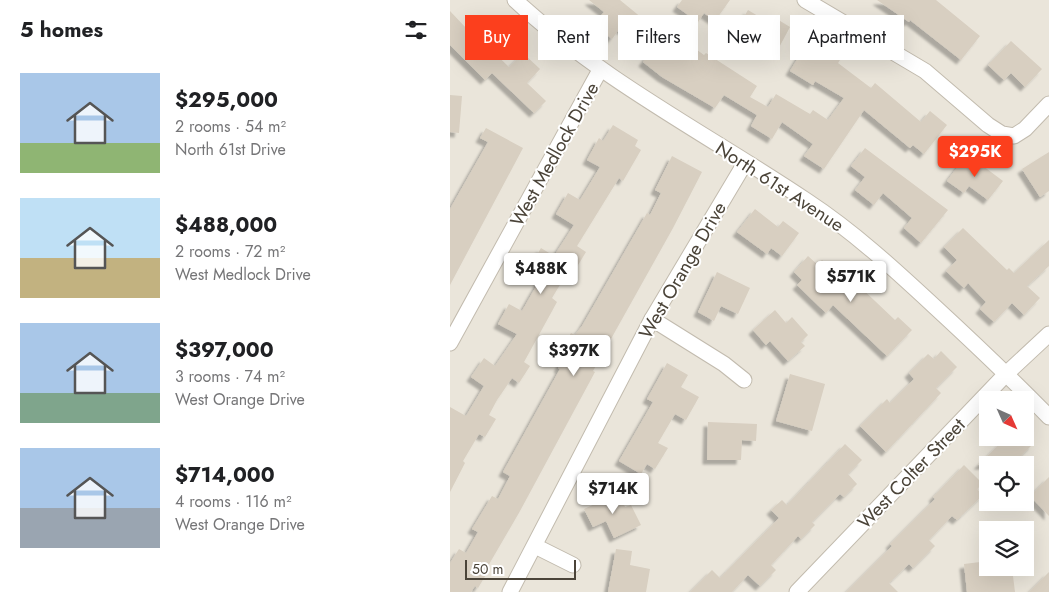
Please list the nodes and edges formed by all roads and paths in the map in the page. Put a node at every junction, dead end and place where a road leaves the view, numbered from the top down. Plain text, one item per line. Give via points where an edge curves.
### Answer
1 (515, 0) edge
2 (806, 0) edge
3 (600, 70) junction
4 (1049, 104) edge
5 (745, 163) junction
6 (652, 319) junction
7 (1049, 334) edge
8 (450, 343) edge
9 (1007, 373) junction
10 (744, 380) dead end
11 (1049, 416) edge
12 (535, 546) junction
13 (573, 565) dead end
14 (510, 592) edge
15 (797, 592) edge

1 - 3 street, North 61st Avenue
2 - 4 street via 926,71 1002,134 1014,136 1025,129
3 - 5 street, North 61st Avenue
3 - 8 street, West Medlock Drive
5 - 6 street, West Orange Drive
5 - 9 street, North 61st Avenue via 807,200 871,247
6 - 10 street
6 - 12 street, West Orange Drive
7 - 9 street, West Colter Street
9 - 11 street, North 61st Avenue
9 - 15 street, West Colter Street
12 - 13 street
12 - 14 street, West Orange Drive

